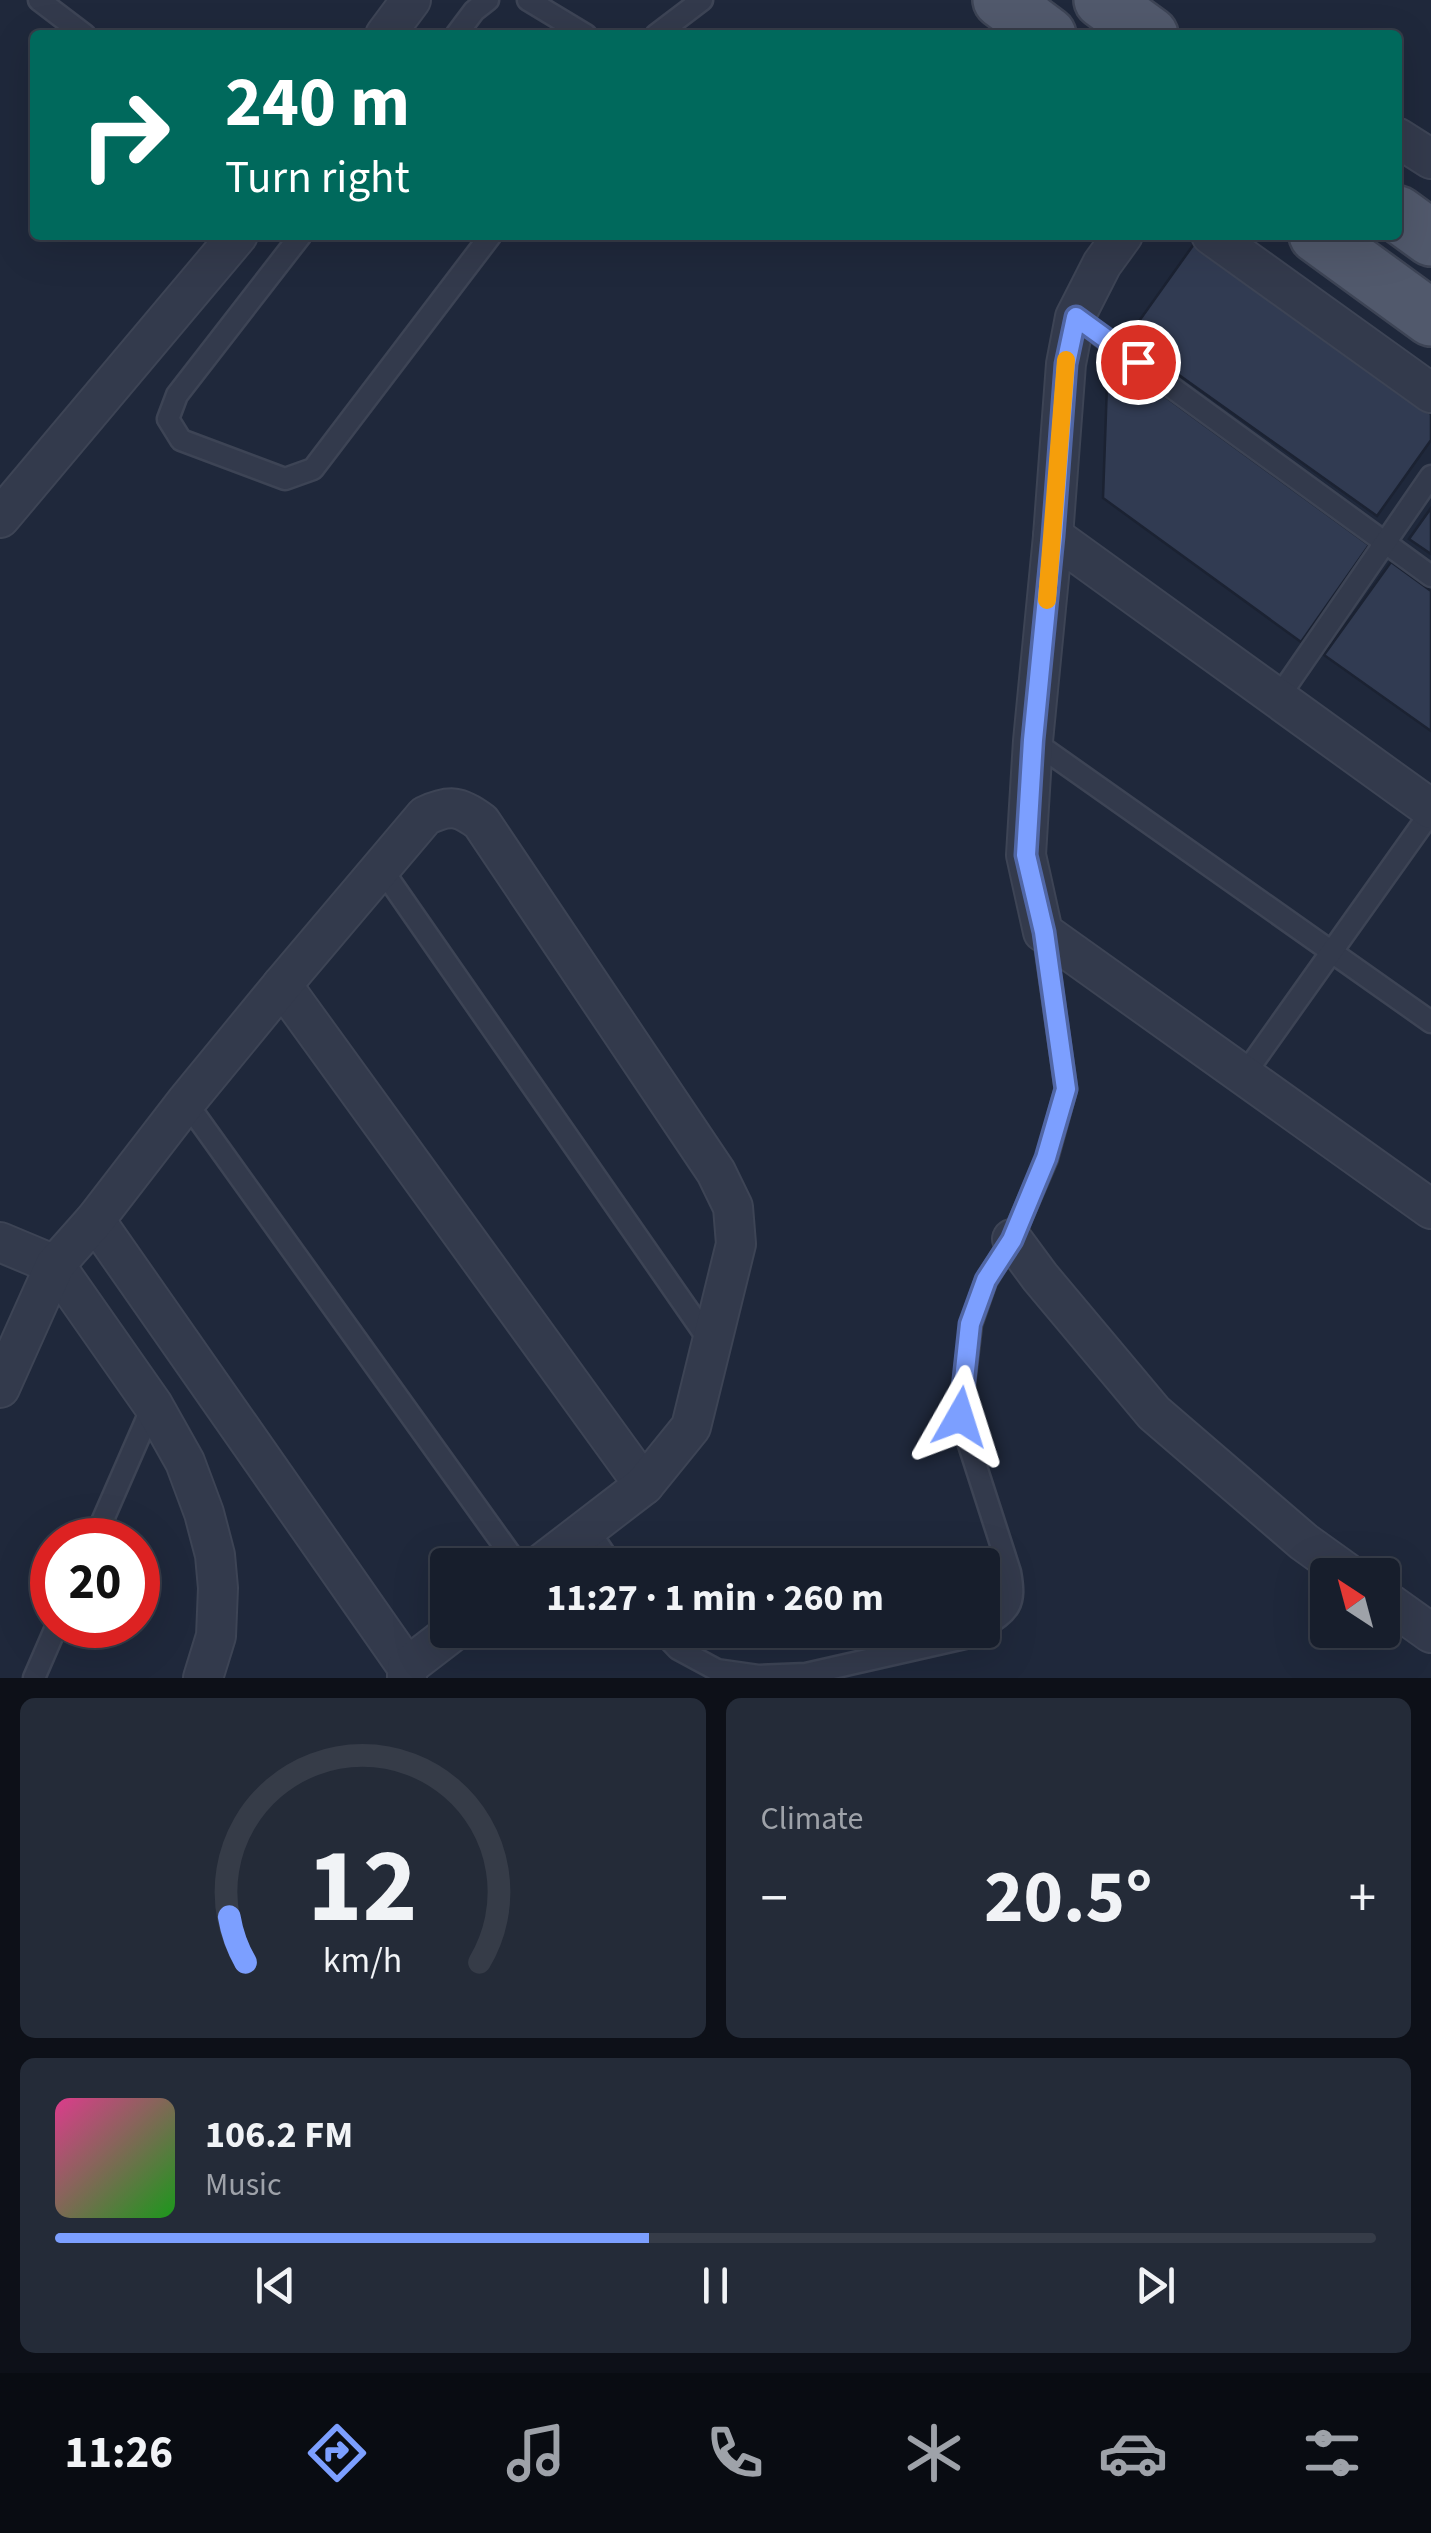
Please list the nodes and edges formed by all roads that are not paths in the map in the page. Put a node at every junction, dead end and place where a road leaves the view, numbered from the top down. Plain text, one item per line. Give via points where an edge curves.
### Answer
1 (40, 0) edge
2 (410, 0) edge
3 (488, 0) edge
4 (528, 0) edge
5 (702, 0) edge
6 (1001, 0) edge
7 (1102, 0) edge
8 (79, 30) edge
9 (389, 30) edge
10 (460, 30) edge
11 (578, 30) edge
12 (663, 30) edge
13 (1041, 30) edge
14 (1143, 30) edge
15 (1402, 141) edge
16 (1431, 159) edge
17 (1402, 217) edge
18 (1431, 238) edge
19 (234, 240) edge
20 (297, 240) edge
21 (487, 240) edge
22 (1119, 240) edge
23 (1219, 240) edge
24 (1324, 240) edge
25 (1076, 317) junction
26 (1431, 318) edge
27 (1431, 394) edge
28 (1431, 476) edge
29 (0, 518) edge
30 (1053, 536) junction
31 (1386, 541) junction
32 (1431, 576) edge
33 (1278, 698) junction
34 (1033, 740) junction
35 (1431, 811) edge
36 (381, 868) junction
37 (1044, 932) junction
38 (1332, 952) junction
39 (282, 985) junction
40 (1431, 1022) edge
41 (1244, 1075) junction
42 (186, 1102) junction
43 (1431, 1209) edge
44 (94, 1220) junction
45 (1012, 1240) junction
46 (0, 1242) edge
47 (55, 1266) junction
48 (713, 1346) junction
49 (0, 1388) edge
50 (154, 1406) junction
51 (644, 1484) junction
52 (104, 1518) edge
53 (587, 1528) junction
54 (506, 1548) edge
55 (562, 1548) edge
56 (601, 1548) edge
57 (1326, 1558) edge
58 (1400, 1611) edge
59 (1000, 1617) edge
60 (1431, 1633) edge
61 (47, 1648) edge
62 (434, 1648) edge
63 (677, 1648) edge
64 (921, 1648) edge
65 (407, 1672) edge
66 (34, 1678) edge
67 (203, 1678) edge

1 - 8 lane
2 - 9 street
3 - 10 lane
4 - 11 lane
5 - 12 lane
6 - 13 main road
7 - 14 main road
15 - 16 street
17 - 18 main road
19 - 29 street
20 - 21 lane via 177,395 168,419 181,440 285,480 313,469
22 - 25 street
23 - 27 street
24 - 26 main road
25 - 30 street via 1066,364
25 - 31 lane
28 - 31 lane
30 - 33 street
30 - 34 street
31 - 32 lane
31 - 33 lane
33 - 35 street
34 - 37 street via 1026,855
34 - 38 lane
35 - 38 lane
36 - 39 street
36 - 48 lane
36 - 48 street via 425,816 442,808 464,809 481,822 733,1207 736,1244
37 - 41 street
37 - 45 lane via 1066,1089
38 - 40 lane
38 - 41 lane
39 - 42 street
39 - 51 street
41 - 43 street
42 - 44 street
42 - 54 lane
44 - 47 street
44 - 65 street
45 - 57 street via 1154,1413
45 - 59 lane via 986,1280 970,1324 960,1417 1010,1572 1014,1594
46 - 47 street
47 - 49 street
47 - 50 street
48 - 51 street via 691,1427
50 - 52 lane
50 - 67 street via 185,1462 215,1555 216,1636
51 - 53 street
53 - 55 street
53 - 56 lane
58 - 60 street
61 - 66 lane
62 - 65 street
63 - 64 lane via 717,1670 758,1676 806,1674

